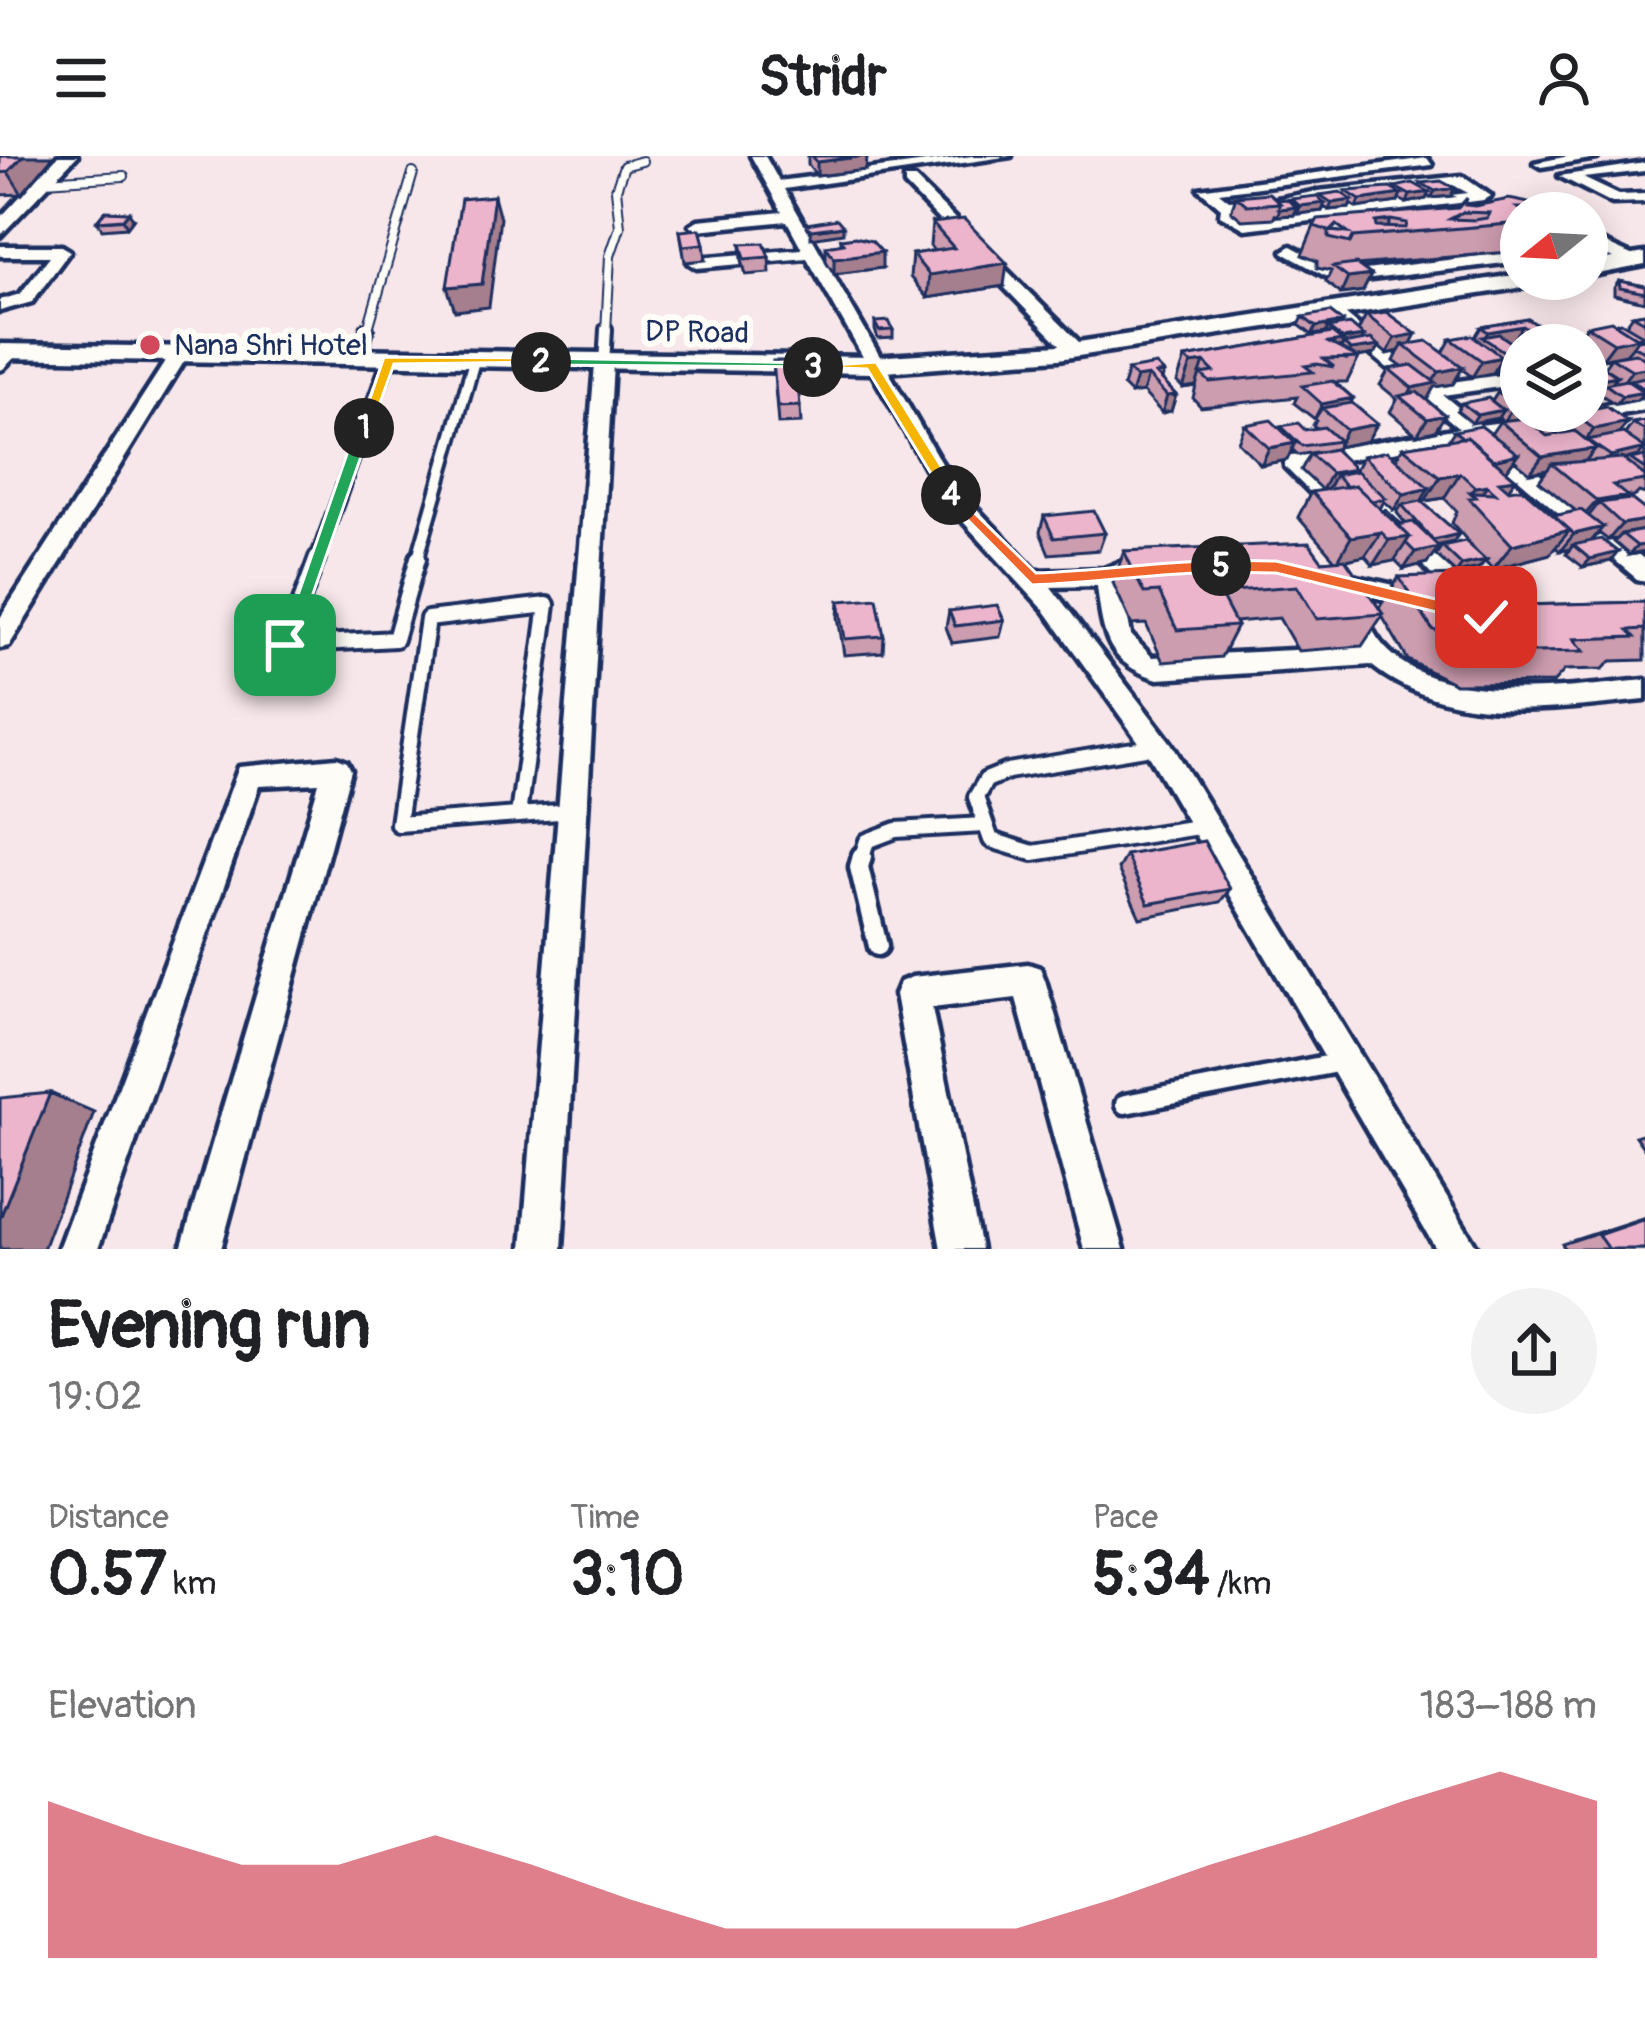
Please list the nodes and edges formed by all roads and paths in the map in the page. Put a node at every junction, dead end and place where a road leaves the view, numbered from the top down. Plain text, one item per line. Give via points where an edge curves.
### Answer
1 (68, 156) edge
2 (758, 156) edge
3 (1004, 156) edge
4 (1608, 156) edge
5 (642, 161) dead end
6 (1421, 161) edge
7 (1645, 167) edge
8 (413, 173) dead end
9 (124, 176) dead end
10 (1566, 176) junction
11 (1455, 178) junction
12 (45, 181) junction
13 (910, 182) dead end
14 (775, 186) junction
15 (1497, 196) edge
16 (1645, 198) edge
17 (791, 216) junction
18 (698, 225) edge
19 (0, 230) edge
20 (1318, 243) edge
21 (1608, 248) edge
22 (0, 250) edge
23 (811, 253) junction
24 (1500, 259) edge
25 (1638, 260) edge
26 (697, 262) edge
27 (1608, 265) edge
28 (1500, 284) edge
29 (0, 306) edge
30 (1333, 313) junction
31 (1056, 352) junction
32 (179, 355) junction
33 (4, 356) edge
34 (359, 358) junction
35 (389, 359) junction
36 (1645, 360) edge
37 (474, 361) junction
38 (604, 364) junction
39 (872, 365) junction
40 (1608, 366) edge
41 (1500, 381) edge
42 (1429, 391) junction
43 (1645, 404) edge
44 (1370, 427) edge
45 (1476, 429) junction
46 (1388, 442) junction
47 (1333, 453) junction
48 (1335, 504) edge
49 (1186, 568) edge
50 (1645, 574) edge
51 (1108, 577) junction
52 (1032, 579) junction
53 (0, 640) edge
54 (1376, 656) junction
55 (1645, 690) edge
56 (1157, 746) junction
57 (572, 811) junction
58 (518, 816) junction
59 (984, 825) junction
60 (1204, 826) junction
61 (878, 946) dead end
62 (1342, 1062) junction
63 (1125, 1104) dead end
64 (78, 1249) edge
65 (201, 1249) edge
66 (542, 1249) edge
67 (961, 1249) edge
68 (1104, 1249) edge
69 (1458, 1249) edge

1 - 12 street
2 - 14 street
3 - 14 street
4 - 10 street via 1540,163
5 - 38 lane via 624,166 616,189 620,227 610,256
6 - 11 street
6 - 11 street via 1206,188 1226,205
7 - 10 street
8 - 34 lane
9 - 12 lane
10 - 16 street via 1617,200
11 - 11 street via 1250,205 1225,212 1246,224 1484,196
11 - 15 street
12 - 19 street
13 - 31 street
14 - 17 street
17 - 18 street
17 - 23 street
20 - 24 street via 1291,251 1338,278
21 - 25 street
22 - 29 street via 62,250 26,298
23 - 26 street
23 - 39 street
25 - 27 street
28 - 30 street, DP Road
30 - 31 street, DP Road
30 - 42 street
31 - 39 street, DP Road
32 - 33 street, DP Road
32 - 34 street, DP Road
32 - 53 street
34 - 35 street, DP Road
35 - 37 street, DP Road
35 - 37 lane via 285,645 395,639
36 - 40 street
37 - 38 street, DP Road
38 - 39 street, DP Road
38 - 57 street
39 - 52 street via 953,497
41 - 42 street
42 - 45 street
43 - 45 street
44 - 46 street
45 - 46 street
45 - 50 street
46 - 47 street
47 - 48 street via 1292,462
47 - 54 street via 1486,617 1329,578
49 - 51 street via 1126,568
51 - 52 street
51 - 54 street via 1123,653 1138,665
52 - 56 street
54 - 55 street via 1450,694 1514,700
56 - 59 lane via 986,780 976,797
56 - 60 street
57 - 58 lane
57 - 66 street
58 - 58 lane via 398,824 428,619 548,605
59 - 60 lane via 991,840 1033,853
59 - 61 lane via 896,830 866,841 859,866
60 - 62 street
62 - 63 lane
62 - 69 street
64 - 65 street via 249,775 337,770
67 - 68 street via 912,994 1028,980

